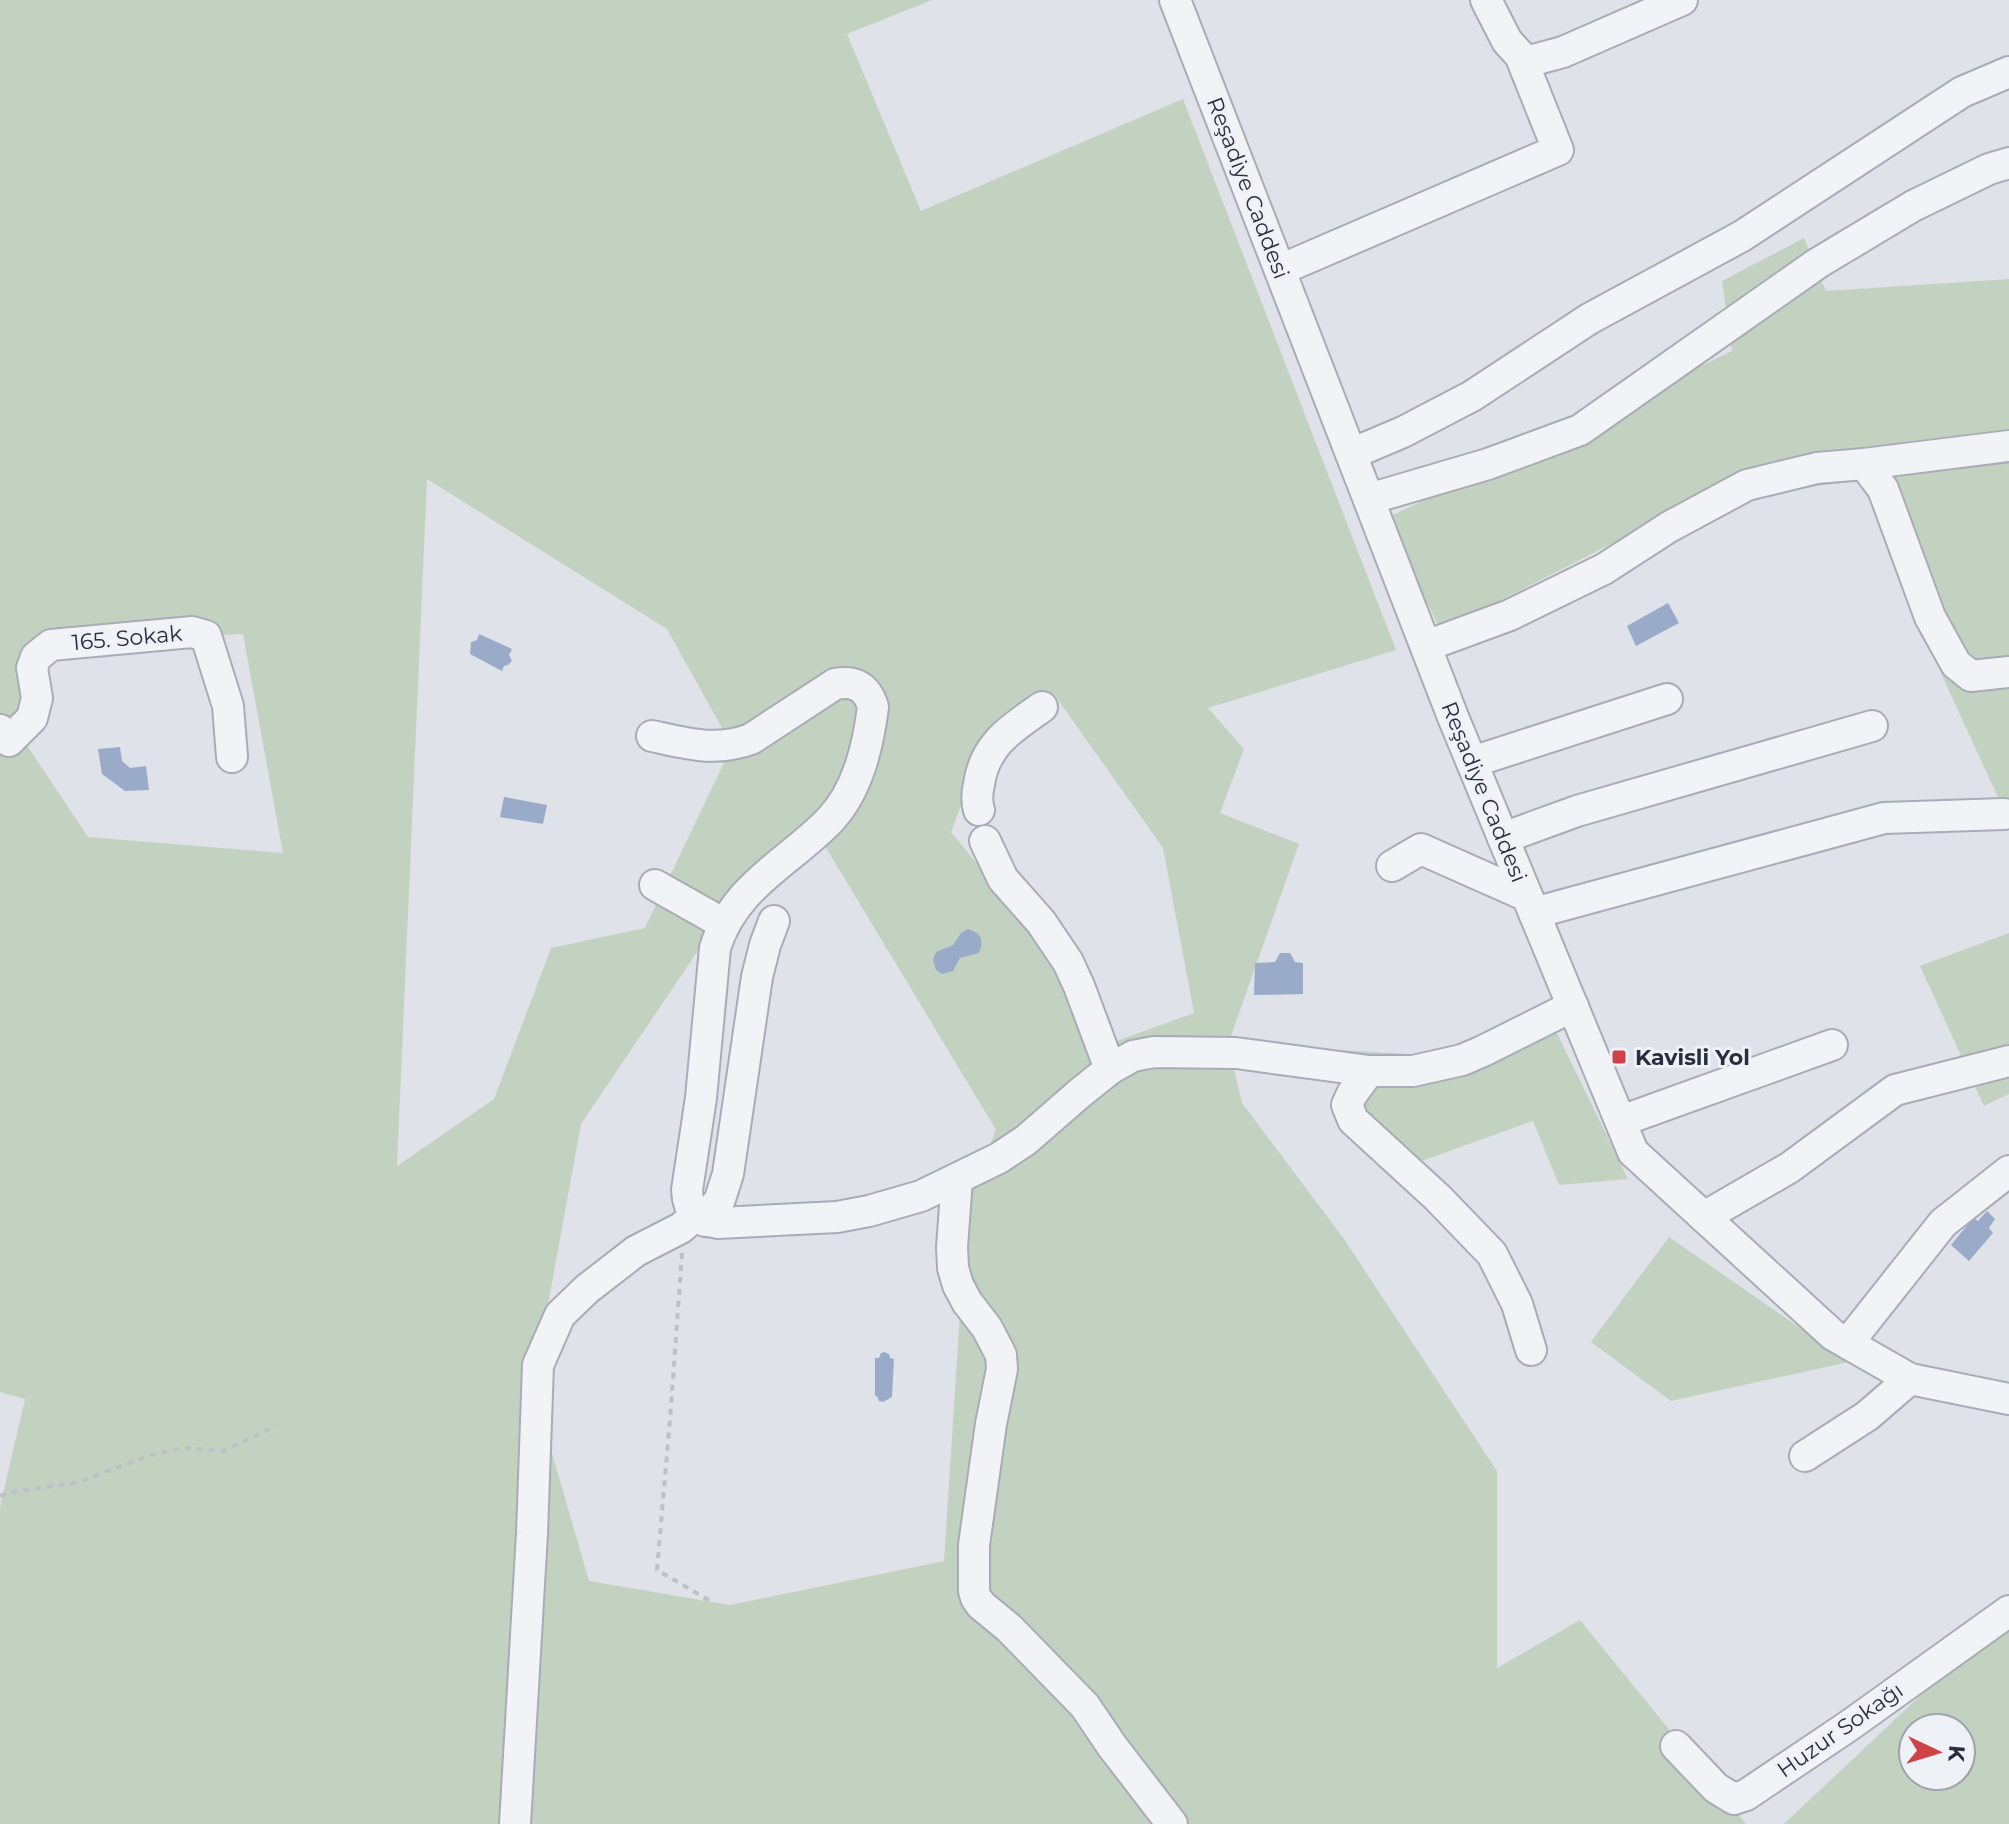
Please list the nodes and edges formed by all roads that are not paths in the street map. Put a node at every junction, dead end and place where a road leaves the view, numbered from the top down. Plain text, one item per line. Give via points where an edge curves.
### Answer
1 (1486, 0) edge
2 (1682, 0) edge
3 (1185, 3) edge
4 (1522, 60) junction
5 (2009, 72) edge
6 (2009, 163) edge
7 (1280, 270) junction
8 (2009, 446) edge
9 (1351, 454) junction
10 (1864, 464) junction
11 (1369, 499) junction
12 (1426, 646) junction
13 (2009, 672) edge
14 (1667, 699) dead end
15 (1042, 707) dead end
16 (1872, 726) dead end
17 (0, 730) edge
18 (652, 736) dead end
19 (232, 757) dead end
20 (1472, 762) junction
21 (2004, 814) dead end
22 (1503, 838) junction
23 (1392, 866) dead end
24 (655, 885) dead end
25 (1531, 905) junction
26 (774, 921) dead end
27 (724, 924) junction
28 (1573, 1006) junction
29 (1832, 1045) dead end
30 (2009, 1061) edge
31 (1110, 1069) junction
32 (1369, 1071) junction
33 (1621, 1121) junction
34 (2009, 1171) edge
35 (957, 1179) junction
36 (1704, 1217) junction
37 (694, 1222) junction
38 (1848, 1343) junction
39 (1531, 1350) dead end
40 (1910, 1379) junction
41 (2009, 1399) edge
42 (1805, 1456) dead end
43 (2009, 1611) edge
44 (1676, 1746) dead end
45 (515, 1824) edge
46 (1172, 1824) edge

1 - 4 street
2 - 4 street via 1563,52
3 - 7 street, Reşadiye Caddesi
4 - 7 street via 1558,150
5 - 9 street via 1962,92 1742,236 1589,319 1472,396
6 - 11 street via 1913,206 1818,263 1580,430
7 - 9 street, Reşadiye Caddesi
8 - 10 street
9 - 11 street, Reşadiye Caddesi
10 - 12 street via 1817,468 1747,485 1604,569 1510,615
10 - 13 street via 1883,489 1930,617 1956,664 1971,676
11 - 12 street, Reşadiye Caddesi
12 - 20 street, Reşadiye Caddesi
14 - 20 street
15 - 31 street via 1007,732 986,758 979,810 969,817 967,828 974,838 985,841 1003,879 1068,962
16 - 22 street via 1577,811
17 - 19 street, 165. Sokak via 9,741 32,718 37,698 32,668 51,645 192,632 206,636 228,706
18 - 27 street via 722,747 751,739 835,684 859,685 870,696 872,719 856,782 830,819 768,873
20 - 22 street, Reşadiye Caddesi
21 - 25 street via 1884,818
22 - 25 street, Reşadiye Caddesi
23 - 25 street via 1421,849
24 - 27 street
25 - 28 street, Reşadiye Caddesi
26 - 37 street via 757,977 728,1174 720,1199
27 - 37 street via 715,948 687,1190
28 - 32 street via 1462,1060 1413,1071
28 - 33 street, Reşadiye Caddesi
29 - 33 street
30 - 36 street via 1895,1090 1789,1168
31 - 32 street via 1133,1056 1168,1052 1236,1053
31 - 35 street via 1026,1140
32 - 39 street via 1347,1105 1353,1120 1492,1254 1517,1304
33 - 36 street, Reşadiye Caddesi via 1633,1152
34 - 38 street via 1943,1223
35 - 37 street via 896,1204 837,1217
35 - 46 street via 953,1268 967,1302 1001,1355 1002,1369 974,1545 976,1598 1085,1706
36 - 38 street, Reşadiye Caddesi
37 - 45 street via 636,1251 587,1289 560,1315 538,1365
38 - 40 street, Reşadiye Caddesi
40 - 41 street, Reşadiye Caddesi
40 - 42 street via 1867,1416
43 - 44 street, Huzur Sokağı via 1746,1795 1734,1799 1716,1788

